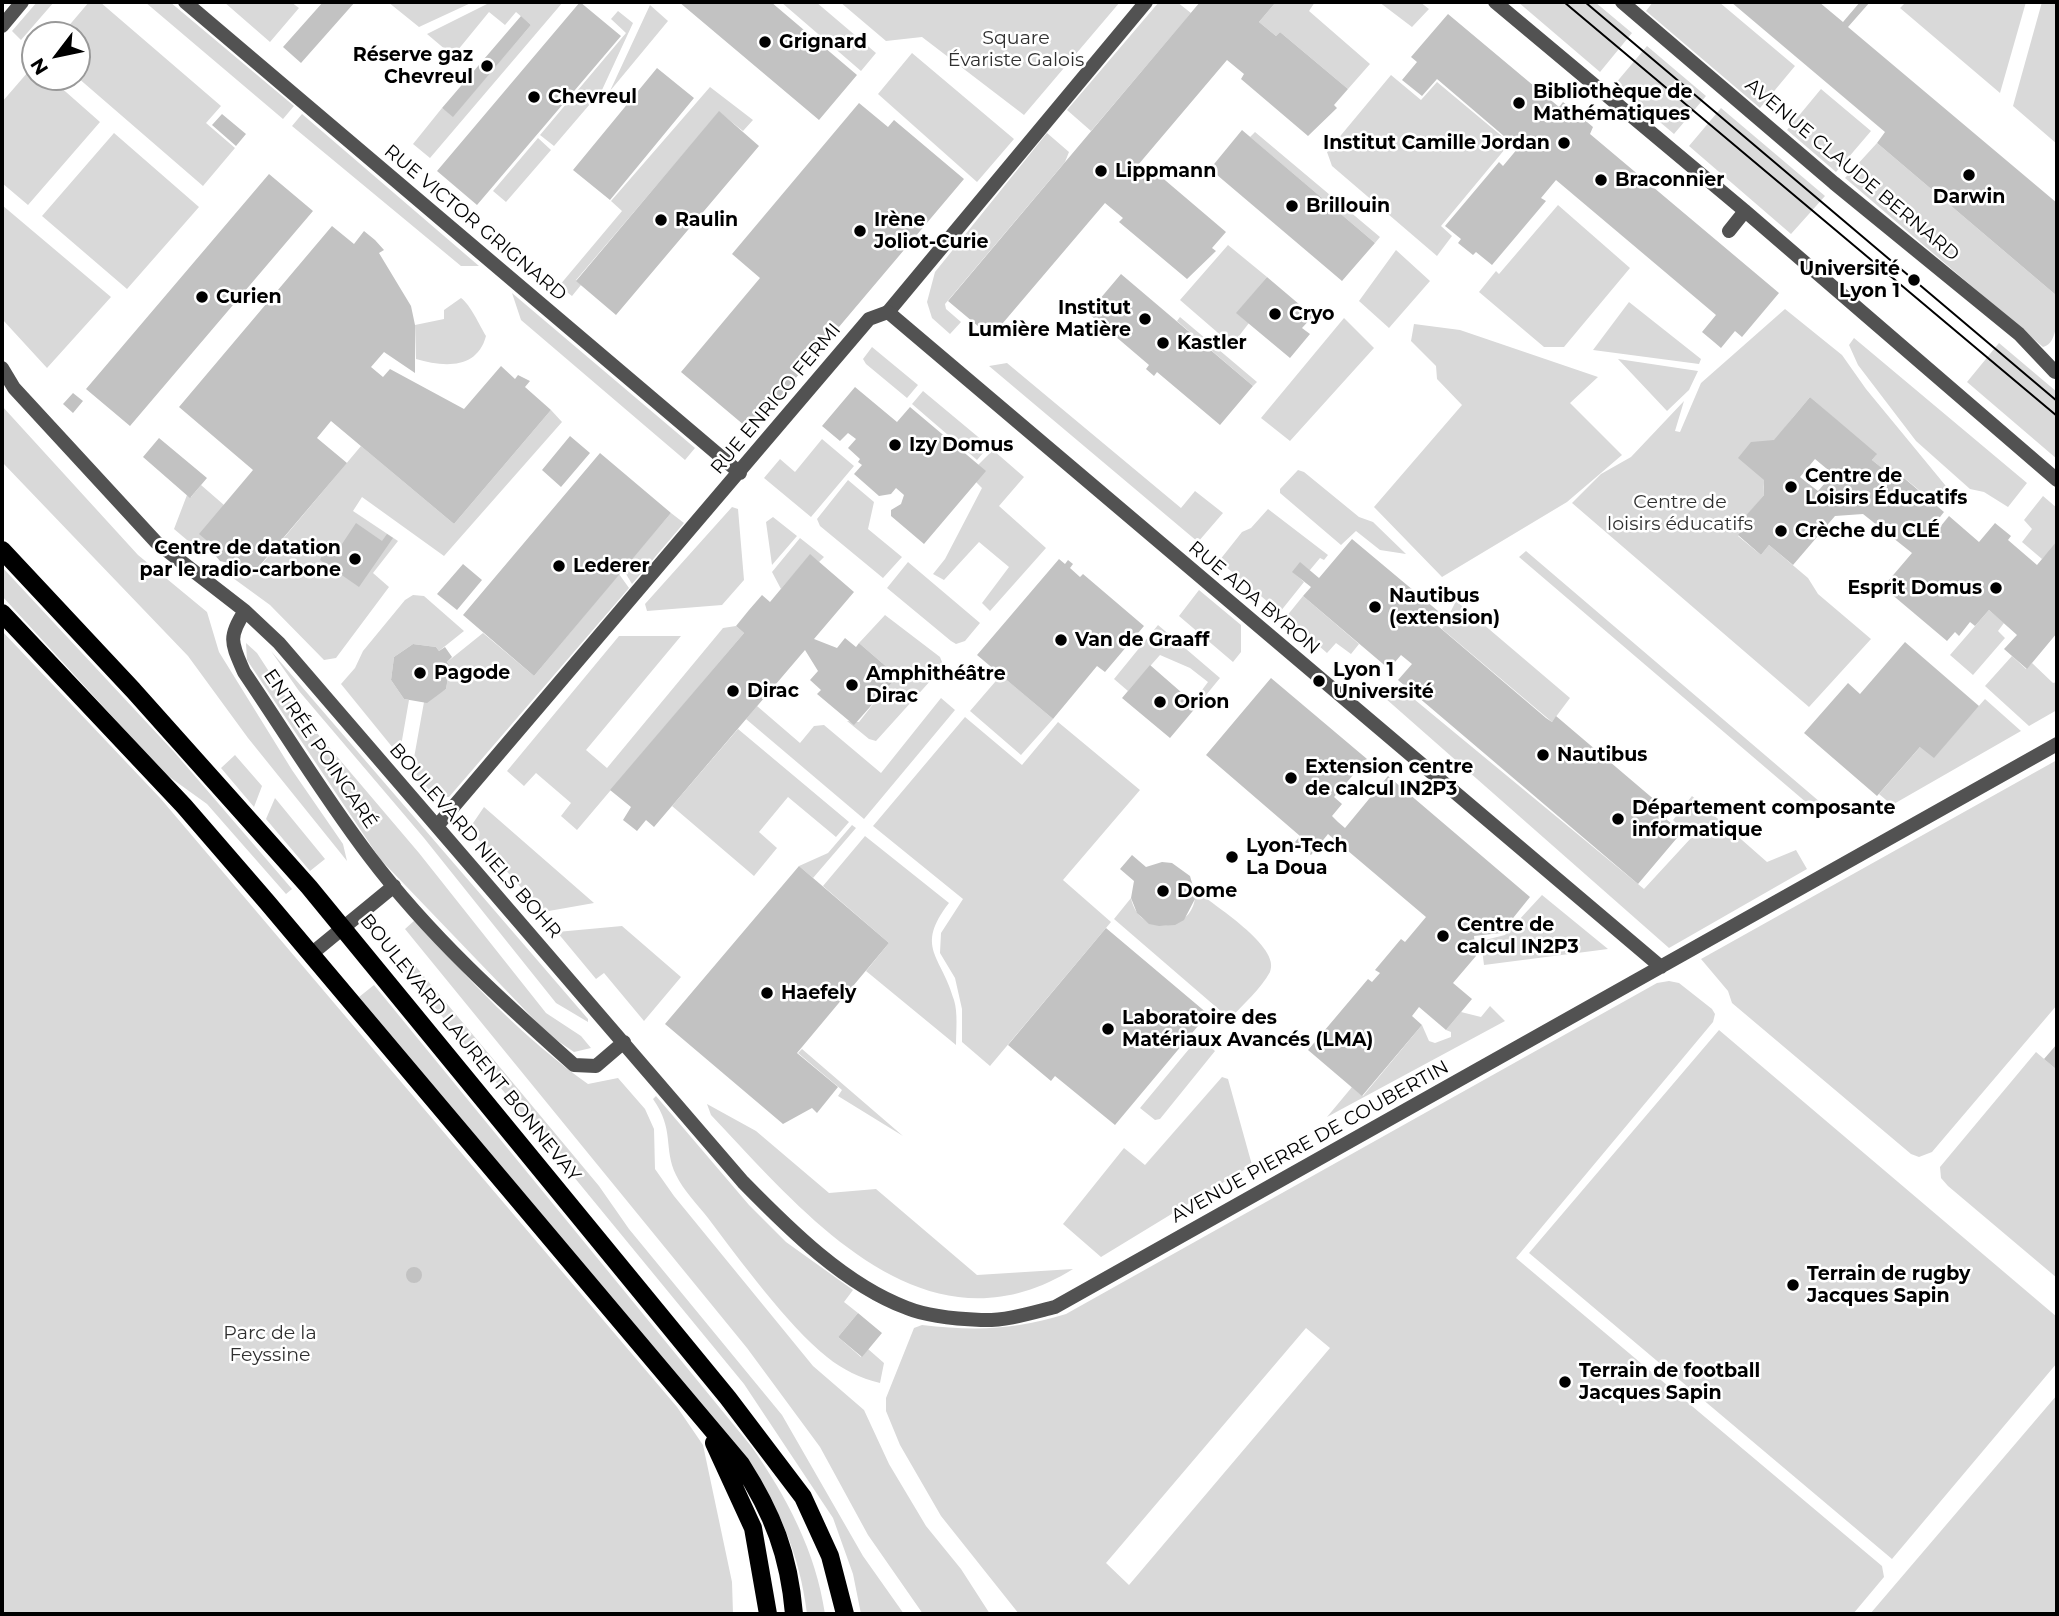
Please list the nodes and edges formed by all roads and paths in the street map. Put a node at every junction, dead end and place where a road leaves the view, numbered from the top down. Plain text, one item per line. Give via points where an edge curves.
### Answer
1 (22, 2) edge
2 (185, 2) edge
3 (1146, 2) edge
4 (1495, 2) edge
5 (1622, 2) edge
6 (2, 26) edge
7 (1745, 211) junction
8 (1729, 231) dead end
9 (888, 312) junction
10 (2, 368) edge
11 (2055, 372) dead end
12 (740, 473) junction
13 (2057, 480) edge
14 (2, 550) edge
15 (244, 611) junction
16 (2, 613) edge
17 (2057, 744) edge
18 (437, 825) junction
19 (394, 886) junction
20 (344, 928) junction
21 (310, 955) junction
22 (1661, 967) junction
23 (624, 1042) junction
24 (699, 1415) junction
25 (768, 1614) edge
26 (794, 1614) edge
27 (845, 1614) edge

1 - 6 street
2 - 12 street, RUE VICTOR GRIGNARD
3 - 9 street, RUE ENRICO FERMI
4 - 7 street
5 - 11 street, AVENUE CLAUDE BERNARD via 2018,334
7 - 8 street
7 - 13 street
9 - 12 street, RUE ENRICO FERMI via 869,319
9 - 22 street, RUE ADA BYRON
10 - 15 street, BOULEVARD NIELS BOHR via 14,388 156,542
12 - 18 street, RUE ENRICO FERMI
14 - 20 main road, BOULEVARD LAURENT BONNEVAY
15 - 18 street, BOULEVARD NIELS BOHR via 279,643
15 - 19 street, ENTRÉE POINCARÉ via 231,643 244,672
16 - 21 main road via 184,806
17 - 22 street, AVENUE PIERRE DE COUBERTIN
18 - 23 street, BOULEVARD NIELS BOHR
19 - 20 street
19 - 23 street, ENTRÉE POINCARÉ via 487,988 574,1065 596,1066
20 - 21 street
20 - 27 main road, BOULEVARD LAURENT BONNEVAY via 728,1398 803,1497 830,1556
21 - 24 main road
22 - 23 street, AVENUE PIERRE DE COUBERTIN via 1055,1307 983,1320 908,1309 826,1260 743,1182
24 - 25 main road via 753,1528
24 - 26 main road via 741,1464 773,1519 790,1572

